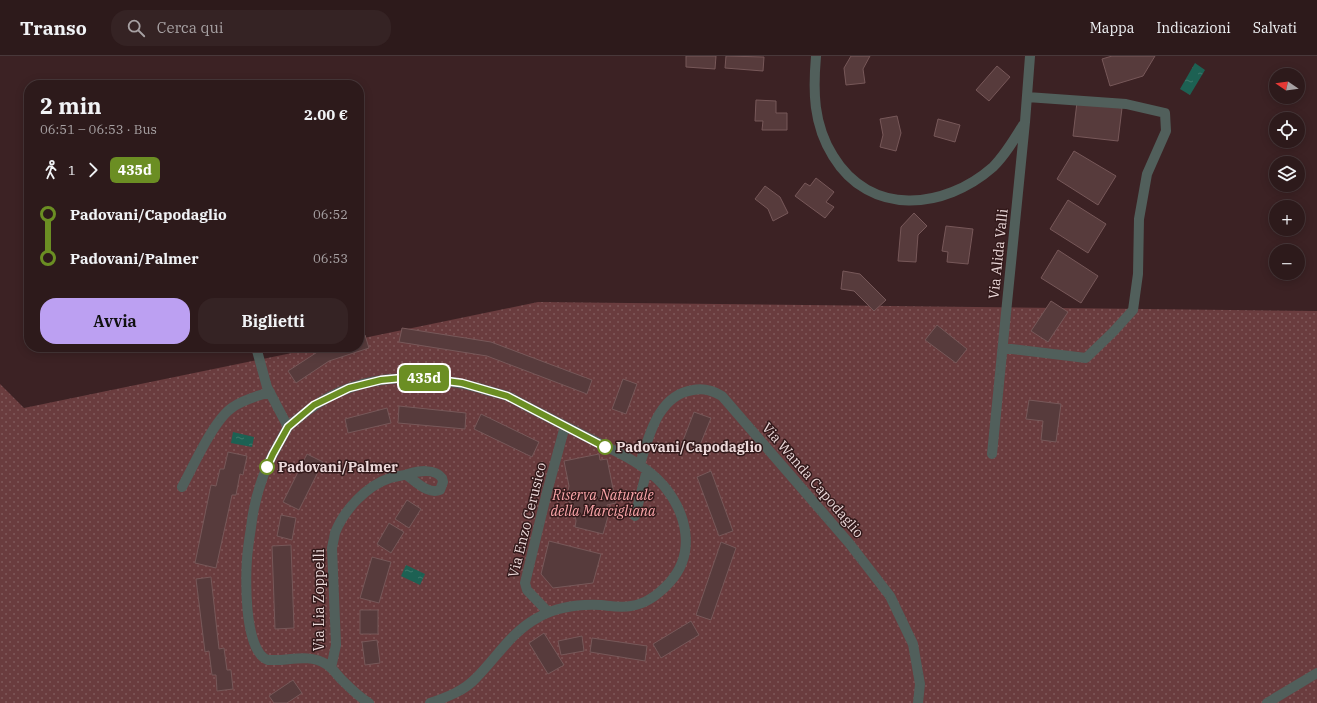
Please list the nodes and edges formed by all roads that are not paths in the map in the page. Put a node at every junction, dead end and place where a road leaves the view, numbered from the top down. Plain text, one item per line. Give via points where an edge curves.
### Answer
1 (816, 56) edge
2 (1030, 56) edge
3 (1027, 97) junction
4 (1025, 122) junction
5 (1003, 348) junction
6 (258, 352) edge
7 (270, 392) junction
8 (565, 426) junction
9 (288, 427) junction
10 (992, 454) dead end
11 (644, 467) junction
12 (406, 475) dead end
13 (182, 488) dead end
14 (635, 516) dead end
15 (548, 612) junction
16 (330, 668) junction
17 (1317, 672) edge
18 (369, 703) edge
19 (430, 703) edge
20 (918, 703) edge
21 (1267, 703) edge

1 - 4 street via 814,97 826,144 833,157 858,184 883,198 928,199 967,185 1004,155
2 - 3 street, Via Alida Valli
3 - 4 street, Via Alida Valli
3 - 5 street via 1126,104 1165,113 1166,131 1147,174 1139,219 1138,274 1133,310 1086,358
4 - 5 street, Via Alida Valli
5 - 10 street, Via Alida Valli
6 - 7 street
7 - 9 street
7 - 13 street via 233,407 224,415 206,442
8 - 9 street via 507,396 462,383 402,378 349,388 314,405
8 - 11 street
8 - 15 street, Via Enzo Cerusico via 525,583 527,590
9 - 16 street via 261,480 253,514 247,551 250,631 261,655 268,660 313,659
11 - 14 street, Via Wanda Capodaglio
11 - 15 street via 668,492 684,522 686,544 678,573 664,589 638,604 617,607 577,606
11 - 20 street, Via Wanda Capodaglio via 658,416 666,405 676,396 690,390 708,389 722,396 849,543 890,596 913,644 920,684
12 - 16 street, Via Lia Zoppelli via 390,478 368,490 346,512 335,534 332,548 336,644
15 - 19 street via 516,633 476,679 455,693
16 - 18 street
17 - 21 street

